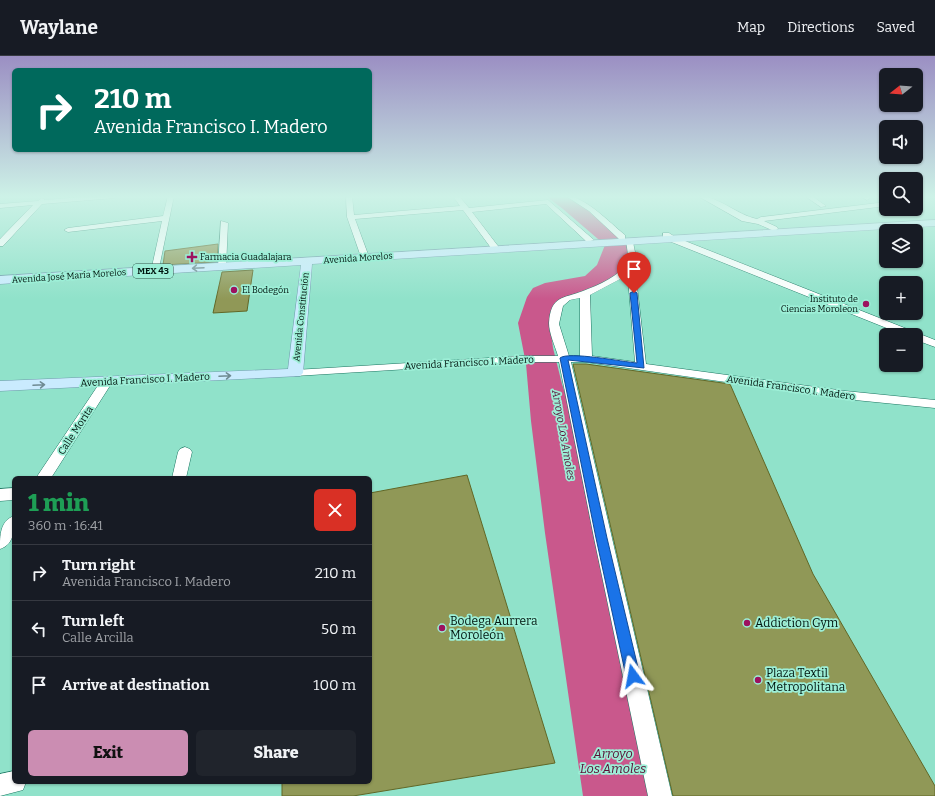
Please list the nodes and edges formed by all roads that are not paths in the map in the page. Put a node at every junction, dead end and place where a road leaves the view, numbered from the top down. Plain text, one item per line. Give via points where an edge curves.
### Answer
1 (13, 231) edge
2 (164, 231) edge
3 (224, 231) edge
4 (355, 231) edge
5 (482, 231) edge
6 (582, 231) edge
7 (614, 231) edge
8 (754, 231) edge
9 (792, 231) edge
10 (669, 237) junction
11 (624, 240) junction
12 (595, 241) junction
13 (0, 244) edge
14 (495, 248) junction
15 (365, 258) junction
16 (307, 261) junction
17 (222, 267) junction
18 (155, 271) junction
19 (627, 271) junction
20 (0, 280) edge
21 (585, 294) junction
22 (896, 328) edge
23 (923, 339) edge
24 (935, 344) edge
25 (561, 358) junction
26 (586, 359) junction
27 (641, 366) junction
28 (295, 373) junction
29 (107, 381) junction
30 (0, 386) edge
31 (935, 404) edge
32 (185, 452) dead end
33 (44, 476) edge
34 (179, 476) edge
35 (12, 494) edge
36 (0, 495) edge
37 (12, 525) edge
38 (0, 542) edge
39 (12, 782) edge
40 (0, 784) edge
41 (660, 796) edge

1 - 13 street
2 - 18 street
3 - 17 street
4 - 15 street
5 - 14 street
6 - 12 street
7 - 11 street
8 - 10 main road, MEX 43
9 - 10 main road, MEX 43
10 - 11 main road, MEX 43
10 - 22 street
11 - 12 main road, MEX 43
11 - 19 street via 633,262
12 - 14 main road, MEX 43
14 - 15 main road, Avenida Morelos / MEX 43
15 - 16 main road, Avenida Morelos / MEX 43
16 - 17 main road, Avenida José María Morelos / MEX 43
16 - 28 main road, Avenida Constitución
17 -> 18 main road, Avenida José María Morelos / MEX 43
18 - 20 main road, Avenida José María Morelos / MEX 43
19 - 21 street
19 - 27 street via 632,278
21 - 25 street via 567,298 558,305 554,324
21 - 26 street
23 - 24 street
25 - 26 street, Avenida Francisco I. Madero
25 - 28 street, Avenida Francisco I. Madero
25 - 41 street
26 - 27 street, Avenida Francisco I. Madero
27 - 31 street, Avenida Francisco I. Madero via 845,395
29 -> 28 main road, Avenida Francisco I. Madero
30 -> 29 main road, Avenida Francisco I. Madero
29 - 33 street, Calle Morita
32 - 34 street
35 - 36 street
37 - 38 street
39 - 40 street

